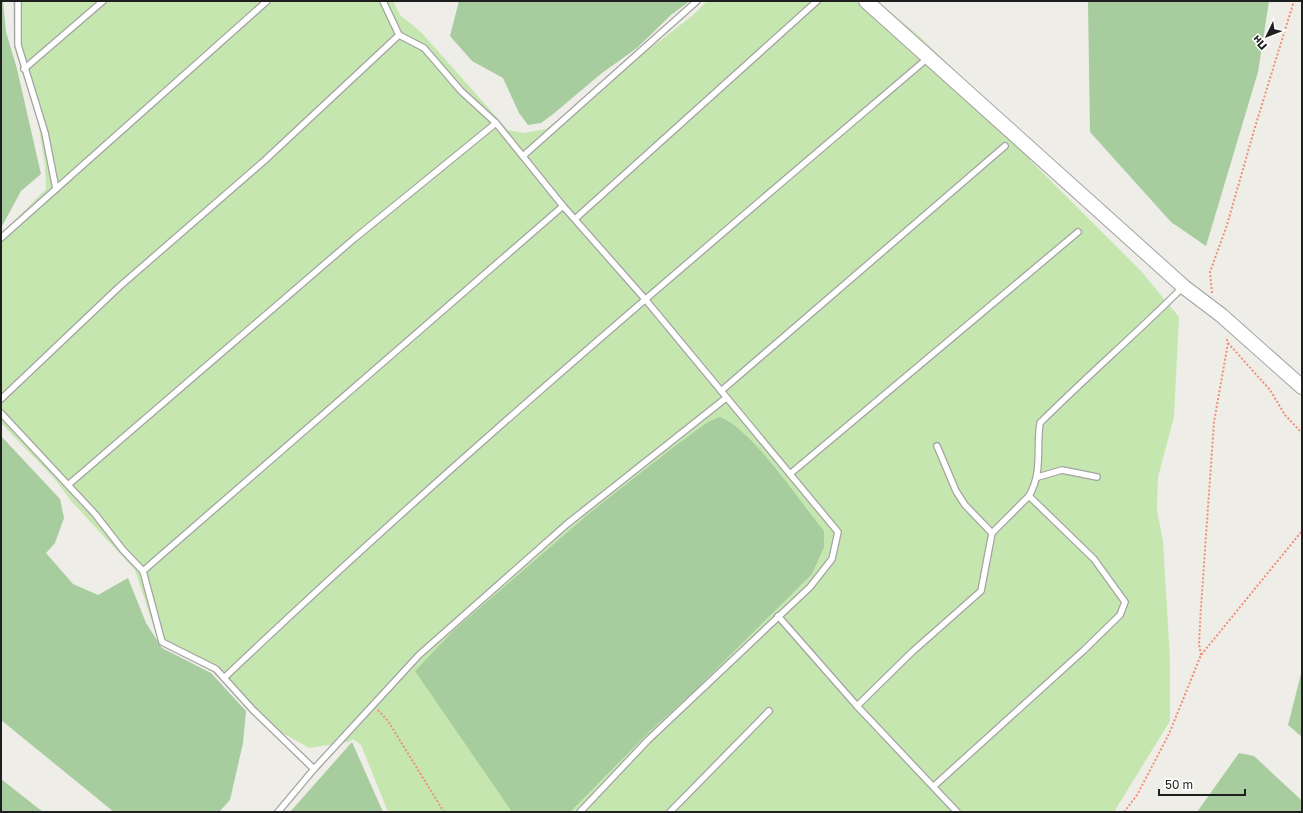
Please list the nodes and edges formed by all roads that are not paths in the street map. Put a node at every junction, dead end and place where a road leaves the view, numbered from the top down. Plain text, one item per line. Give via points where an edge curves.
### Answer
1 (18, 1) edge
2 (103, 1) edge
3 (267, 1) edge
4 (383, 1) edge
5 (697, 1) edge
6 (818, 1) edge
7 (866, 1) edge
8 (399, 35) junction
9 (922, 63) dead end
10 (24, 69) junction
11 (496, 123) junction
12 (1005, 146) dead end
13 (523, 156) junction
14 (56, 188) junction
15 (563, 206) junction
16 (575, 219) junction
17 (1078, 232) dead end
18 (1, 238) edge
19 (1184, 287) junction
20 (645, 300) junction
21 (1302, 387) edge
22 (721, 391) junction
23 (726, 398) junction
24 (1, 399) edge
25 (1, 413) edge
26 (937, 446) dead end
27 (790, 474) junction
28 (1038, 477) junction
29 (1097, 477) dead end
30 (68, 485) junction
31 (1029, 496) junction
32 (992, 533) junction
33 (144, 571) junction
34 (778, 616) junction
35 (224, 678) junction
36 (857, 706) junction
37 (769, 711) dead end
38 (314, 769) junction
39 (934, 786) junction
40 (278, 812) edge
41 (580, 812) edge
42 (670, 812) edge
43 (957, 812) edge

1 - 10 lane via 18,45
2 - 10 lane
3 - 14 lane
4 - 8 lane
5 - 13 lane
6 - 16 lane
7 - 19 street
8 - 11 lane via 424,48 461,91
8 - 24 lane via 264,161 119,287
9 - 20 lane
10 - 14 lane via 45,133
11 - 13 lane
11 - 30 lane via 356,238
12 - 22 lane
13 - 15 lane
14 - 18 lane
15 - 16 lane
15 - 33 lane
16 - 20 lane
17 - 27 lane
19 - 21 street via 1221,315
19 - 28 lane via 1040,423
20 - 22 lane
20 - 35 lane via 467,454 294,610
22 - 23 lane
23 - 27 lane
23 - 38 lane via 567,524 420,655
25 - 30 lane
26 - 32 lane via 956,491 965,505
27 - 34 lane via 838,532 832,559 810,587
28 - 29 lane via 1062,470
28 - 31 lane
30 - 33 lane
31 - 32 lane
31 - 39 lane via 1094,559 1125,602 1120,615 1083,651
32 - 36 lane via 981,592 912,652
33 - 35 lane via 162,642 216,669
34 - 36 lane
34 - 41 lane via 648,740
35 - 38 lane
36 - 39 lane
37 - 42 lane
38 - 40 lane
39 - 43 lane

